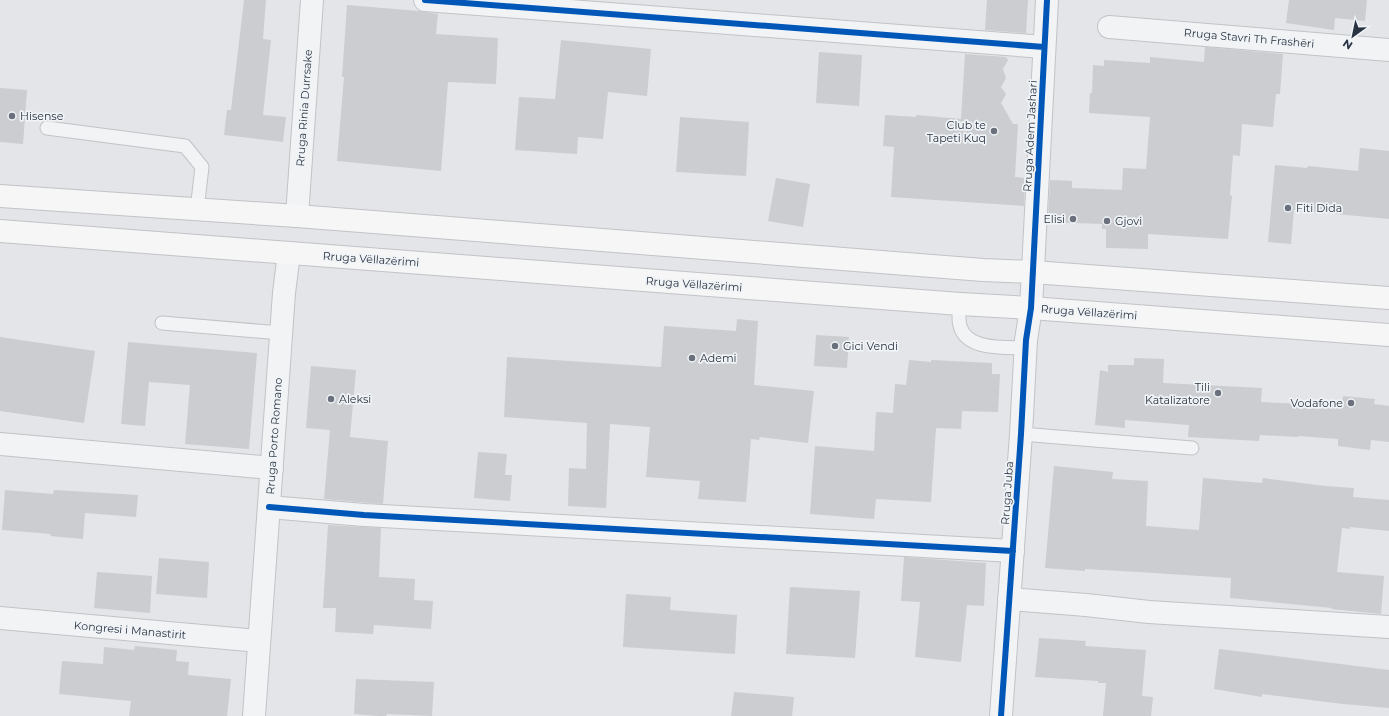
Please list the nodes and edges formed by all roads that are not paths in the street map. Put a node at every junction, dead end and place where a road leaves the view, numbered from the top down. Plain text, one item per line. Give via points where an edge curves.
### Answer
1 (312, 0) edge
2 (424, 0) edge
3 (1047, 0) edge
4 (1109, 27) dead end
5 (1044, 47) junction
6 (1389, 50) edge
7 (47, 128) dead end
8 (0, 196) edge
9 (196, 210) junction
10 (297, 216) junction
11 (0, 231) edge
12 (289, 253) junction
13 (1033, 272) junction
14 (1389, 298) edge
15 (960, 304) junction
16 (1031, 308) junction
17 (162, 323) dead end
18 (281, 333) junction
19 (1389, 335) edge
20 (1026, 348) junction
21 (1021, 434) junction
22 (0, 444) edge
23 (1192, 448) dead end
24 (272, 468) junction
25 (269, 507) junction
26 (1013, 552) junction
27 (1009, 599) junction
28 (0, 618) edge
29 (1389, 627) edge
30 (259, 641) junction
31 (254, 716) edge
32 (1001, 716) edge

1 - 10 street, Rruga Rinia Durrsake
2 - 5 street
3 - 5 street, Rruga Adem Jashari
4 - 6 street, Rruga Stavri Th Frashëri
5 - 13 street, Rruga Adem Jashari
7 - 9 lane via 185,146 202,167
8 - 9 main road
9 - 10 main road
10 - 13 main road
11 - 12 main road, Rruga Vëllazërimi
12 - 15 main road, Rruga Vëllazërimi
12 - 18 street, Rruga Porto Romano
13 - 14 main road
13 - 16 street, Rruga Juba
15 - 16 main road, Rruga Vëllazërimi
15 - 20 lane via 960,327 970,340 978,344
16 - 19 main road, Rruga Vëllazërimi
16 - 20 street, Rruga Juba
17 - 18 lane
18 - 24 street, Rruga Porto Romano
20 - 21 street, Rruga Juba
21 - 23 lane
21 - 26 street, Rruga Juba
22 - 24 street
24 - 25 street, Rruga Porto Romano
25 - 26 street
25 - 30 street, Rruga Porto Romano
26 - 27 street, Rruga Juba
27 - 29 street via 1149,612
27 - 32 street, Rruga Juba
28 - 30 street, Kongresi i Manastirit
30 - 31 street, Rruga Porto Romano

